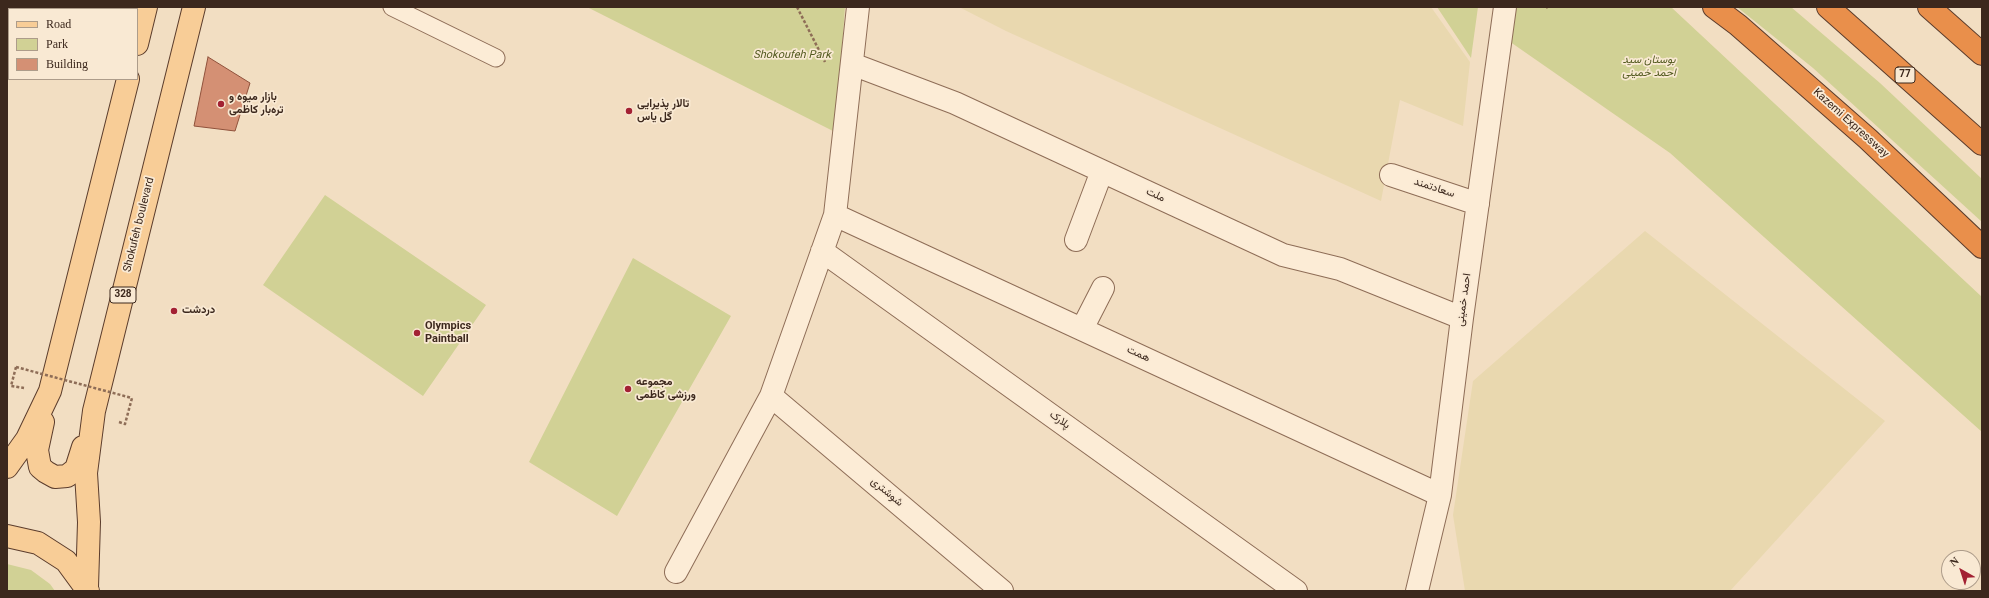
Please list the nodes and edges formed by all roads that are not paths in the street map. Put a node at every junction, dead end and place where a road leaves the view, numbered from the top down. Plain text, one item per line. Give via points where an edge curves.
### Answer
1 (146, 7) edge
2 (194, 7) edge
3 (392, 7) edge
4 (858, 7) edge
5 (1505, 7) edge
6 (1714, 7) edge
7 (1828, 7) edge
8 (1929, 7) edge
9 (138, 40) edge
10 (1982, 54) edge
11 (496, 58) dead end
12 (852, 64) junction
13 (128, 80) edge
14 (1982, 144) edge
15 (1102, 171) junction
16 (1391, 175) dead end
17 (1478, 204) junction
18 (835, 215) junction
19 (1076, 240) dead end
20 (1982, 246) edge
21 (822, 251) junction
22 (1103, 288) dead end
23 (1462, 318) junction
24 (1082, 329) junction
25 (50, 391) junction
26 (770, 396) junction
27 (94, 411) junction
28 (7, 467) edge
29 (1440, 495) junction
30 (7, 536) edge
31 (676, 572) dead end
32 (88, 589) edge
33 (1002, 591) edge
34 (1296, 591) edge
35 (1417, 591) edge

1 - 9 main road
2 - 27 main road, Shokufeh boulevard / 328
3 - 11 lane
4 - 12 street
5 - 17 street, احمد خمینی
6 - 20 highway, Kazemi Expressway via 1868,139
7 - 14 highway, 77
8 - 10 highway
12 - 15 street, ملت via 955,103
12 - 18 street
13 - 25 main road
15 - 19 street
15 - 23 street, ملت via 1283,255 1340,269
16 - 17 street, سعادتمند
17 - 23 street, احمد خمینی
18 - 21 street
18 - 24 street, همت
21 - 26 street
21 - 34 street, پلارک
22 - 24 street
23 - 29 street, احمد خمینی
24 - 29 street, همت
25 - 27 main road via 37,450 40,467 55,477 67,476 76,469
25 - 28 main road via 27,439
26 - 31 street
26 - 33 street, شوشتری
27 - 32 main road, Shokufeh boulevard / 328 via 86,473 89,522
29 - 35 street, احمد خمینی
30 - 32 main road via 38,543 66,561

